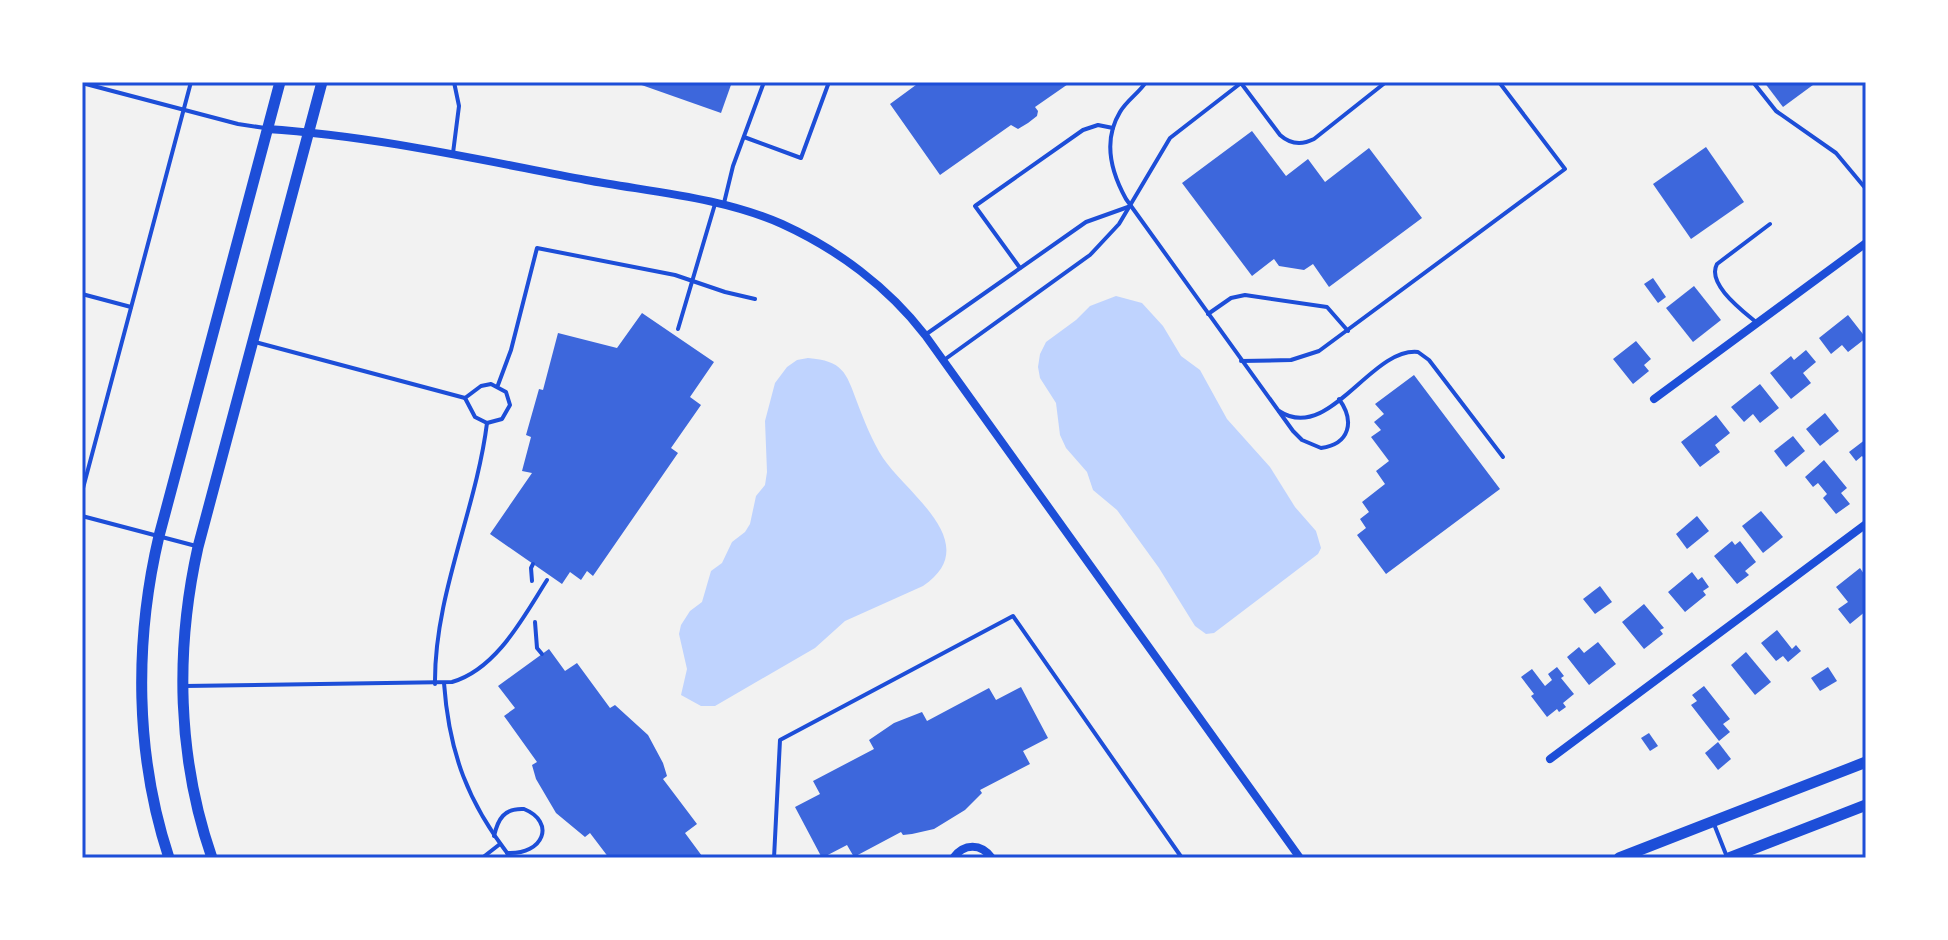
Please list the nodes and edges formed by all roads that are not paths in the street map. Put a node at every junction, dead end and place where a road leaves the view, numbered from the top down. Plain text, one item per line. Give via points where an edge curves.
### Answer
1 (191, 82) edge
2 (280, 82) edge
3 (322, 82) edge
4 (454, 82) edge
5 (764, 82) edge
6 (829, 82) edge
7 (1146, 82) edge
8 (1386, 82) edge
9 (1499, 82) edge
10 (1753, 82) edge
11 (82, 83) edge
12 (183, 110) junction
13 (1113, 128) junction
14 (267, 129) junction
15 (309, 132) junction
16 (744, 137) junction
17 (452, 155) junction
18 (1866, 189) edge
19 (719, 204) junction
20 (1131, 207) junction
21 (1770, 224) dead end
22 (1866, 243) edge
23 (1020, 268) junction
24 (693, 280) junction
25 (82, 294) edge
26 (755, 299) dead end
27 (131, 307) junction
28 (1208, 314) junction
29 (1757, 323) junction
30 (678, 329) dead end
31 (1348, 331) junction
32 (925, 335) junction
33 (253, 341) junction
34 (944, 360) junction
35 (1241, 361) junction
36 (498, 385) junction
37 (465, 398) junction
38 (1339, 399) junction
39 (1654, 399) dead end
40 (1274, 407) junction
41 (487, 423) junction
42 (1503, 457) dead end
43 (82, 492) edge
44 (82, 516) edge
45 (1866, 524) edge
46 (159, 536) junction
47 (198, 547) junction
48 (547, 580) dead end
49 (444, 683) junction
50 (435, 684) junction
51 (182, 686) junction
52 (1550, 759) dead end
53 (1866, 762) edge
54 (1866, 805) edge
55 (1713, 822) junction
56 (494, 836) junction
57 (500, 844) junction
58 (509, 855) edge
59 (169, 858) edge
60 (212, 858) edge
61 (482, 858) edge
62 (774, 858) edge
63 (953, 858) edge
64 (992, 858) edge
65 (1182, 858) edge
66 (1300, 858) edge
67 (1619, 858) edge
68 (1728, 858) edge

1 - 12 lane
2 - 14 street
3 - 15 street
4 - 17 lane via 459,106
5 - 16 lane
6 - 16 lane via 801,158
7 - 13 lane via 1122,108
8 - 20 lane via 1314,139 1299,143 1280,135 1241,83 1170,138
9 - 31 lane via 1565,169
10 - 18 lane via 1776,111 1836,153
11 - 12 lane
12 - 14 lane
12 - 27 lane
13 - 20 lane via 1110,157
13 - 23 lane via 1083,130 975,206
14 - 15 street
14 - 46 street
15 - 17 street
15 - 33 street
16 - 19 lane
17 - 19 street
19 - 24 lane
19 - 32 street via 782,224 841,258 890,295
20 - 23 lane via 1086,222
20 - 28 lane
20 - 34 lane via 1090,255
21 - 29 lane via 1714,270 1729,299
22 - 29 street
23 - 32 lane
24 - 26 lane
24 - 30 lane
24 - 36 lane via 537,248
25 - 27 lane
27 - 43 lane
28 - 31 lane via 1245,295 1327,307
28 - 35 lane
29 - 39 street
31 - 35 lane via 1305,357
32 - 34 street
33 - 37 lane
33 - 47 street
34 - 66 street
35 - 40 lane
36 - 37 lane via 484,385
36 - 41 lane via 508,395 509,409 502,419
37 - 41 lane via 475,417
38 - 40 lane via 1304,418
38 - 40 lane via 1349,425 1340,441 1327,447 1302,440
38 - 42 lane via 1398,355 1418,352
41 - 50 lane via 439,629
44 - 46 lane
45 - 52 street
46 - 47 lane
46 - 59 street via 144,617 142,692 148,770
47 - 51 street via 185,622
48 - 49 lane via 489,658 468,675
49 - 50 lane
49 - 56 lane via 460,770
50 - 51 lane
51 - 60 street via 192,783
53 - 55 street
54 - 68 street
55 - 67 street
55 - 68 lane
56 - 57 lane
56 - 58 lane via 508,811 524,809 537,817 538,844
57 - 58 lane
57 - 61 lane
62 - 65 lane via 780,740 1013,616
63 - 64 street via 974,846

